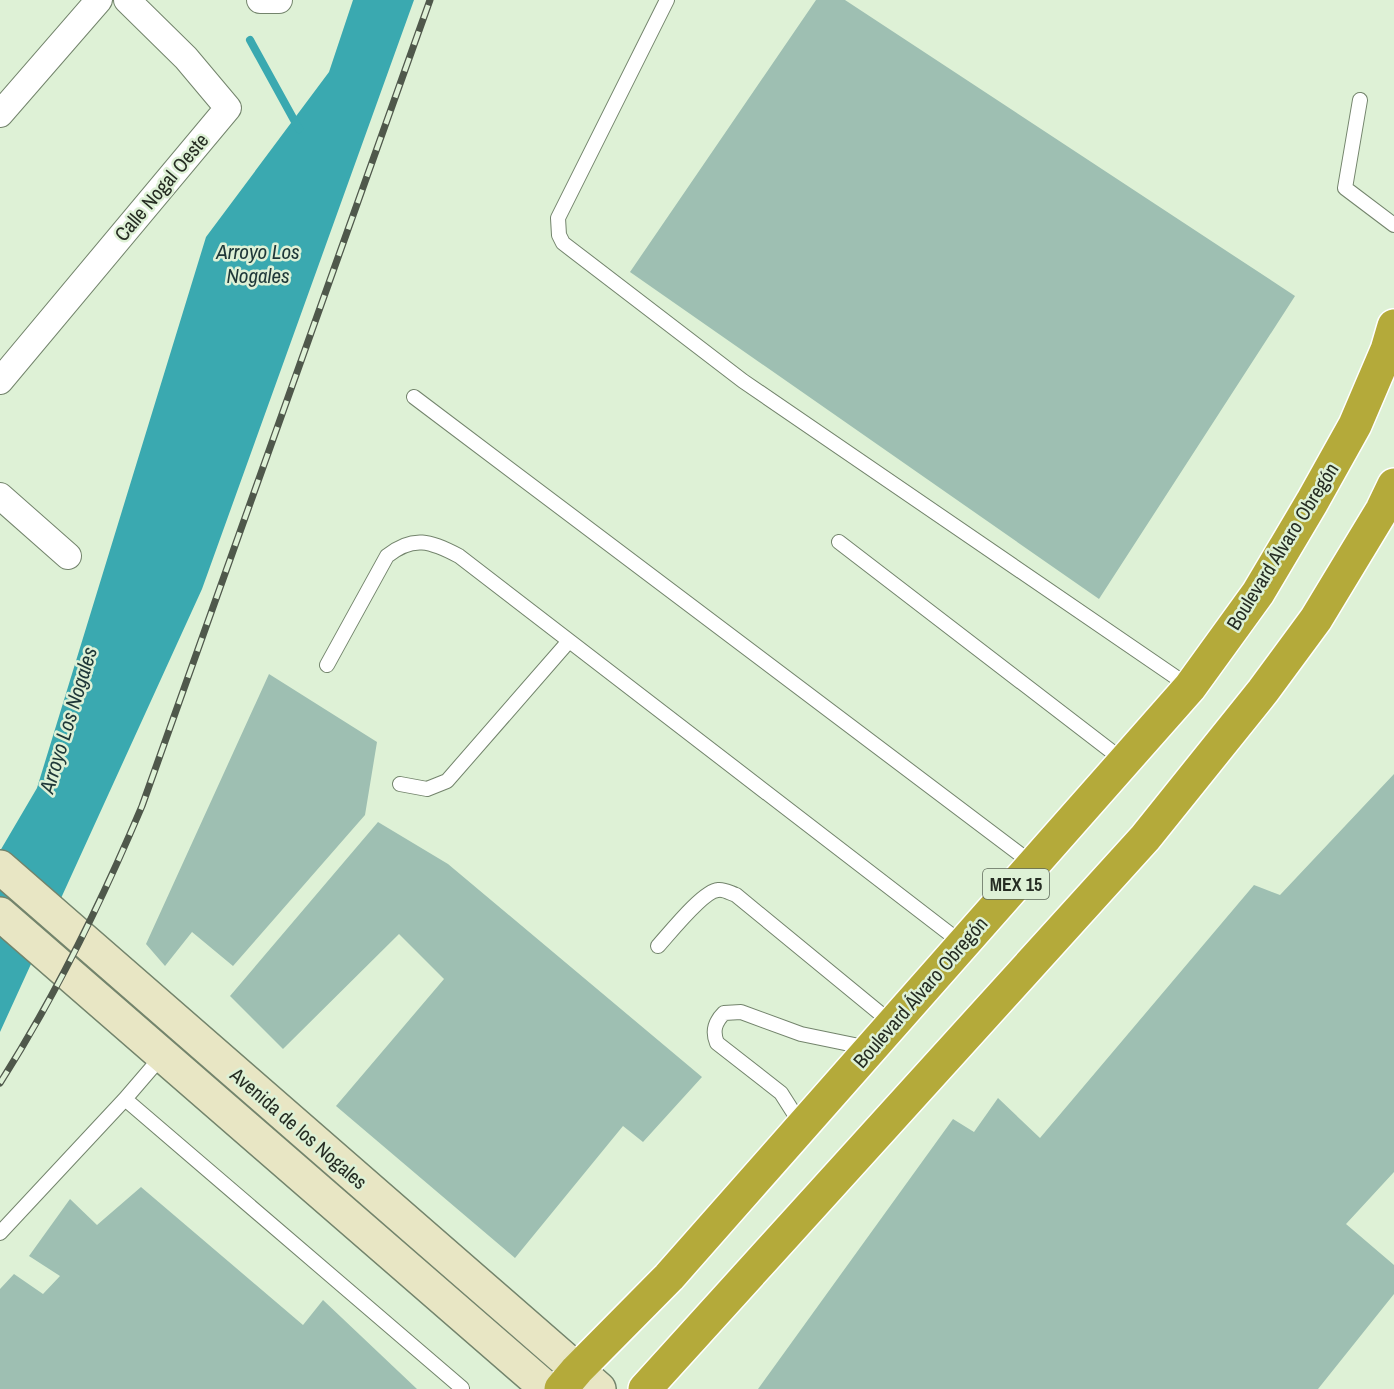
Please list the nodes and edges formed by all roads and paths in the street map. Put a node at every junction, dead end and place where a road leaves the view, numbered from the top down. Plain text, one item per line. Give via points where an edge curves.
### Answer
1 (99, 0) edge
2 (127, 0) edge
3 (260, 0) edge
4 (278, 0) edge
5 (667, 0) edge
6 (1360, 100) dead end
7 (0, 114) edge
8 (1394, 225) edge
9 (1394, 326) edge
10 (0, 381) edge
11 (414, 397) dead end
12 (0, 496) edge
13 (1390, 504) edge
14 (839, 542) dead end
15 (68, 556) dead end
16 (569, 641) junction
17 (327, 665) dead end
18 (1190, 687) junction
19 (1124, 761) junction
20 (400, 784) dead end
21 (1034, 864) junction
22 (0, 867) edge
23 (0, 914) edge
24 (963, 944) junction
25 (658, 946) dead end
26 (893, 1024) junction
27 (871, 1048) junction
28 (162, 1056) junction
29 (125, 1099) junction
30 (802, 1126) junction
31 (0, 1233) edge
32 (579, 1383) edge
33 (462, 1388) edge
34 (547, 1389) edge
35 (645, 1389) edge

1 - 7 street
2 - 10 street, Calle Nogal Oeste via 186,58 228,108
3 - 4 street
5 - 18 lane via 558,218 563,243 743,381
6 - 8 lane via 1345,188
9 - 18 highway, Boulevard Álvaro Obregón / MEX 15 via 1388,350 1355,425 1312,502 1258,593
11 - 21 lane
12 - 15 street
13 - 35 highway via 1316,619 1145,838
14 - 19 lane
16 - 17 lane via 459,556 440,546 410,542 393,551 380,565
16 - 20 lane via 447,781 427,789
16 - 24 lane
18 - 19 highway, Boulevard Álvaro Obregón / MEX 15
19 - 21 highway, Boulevard Álvaro Obregón / MEX 15
21 - 24 highway, Boulevard Álvaro Obregón / MEX 15
22 - 32 main road, Avenida de los Nogales
23 - 28 main road, Avenida de los Nogales
24 - 26 highway, Boulevard Álvaro Obregón / MEX 15
25 - 26 lane via 706,896 725,890
26 - 27 highway, Boulevard Álvaro Obregón / MEX 15
27 - 30 highway, Boulevard Álvaro Obregón / MEX 15
27 - 30 lane via 801,1034 741,1012 724,1013 719,1018 714,1035 717,1043 781,1093
28 - 29 lane
28 - 34 main road, Avenida de los Nogales
29 - 31 lane
29 - 33 lane
30 - 32 highway, Boulevard Álvaro Obregón / MEX 15

